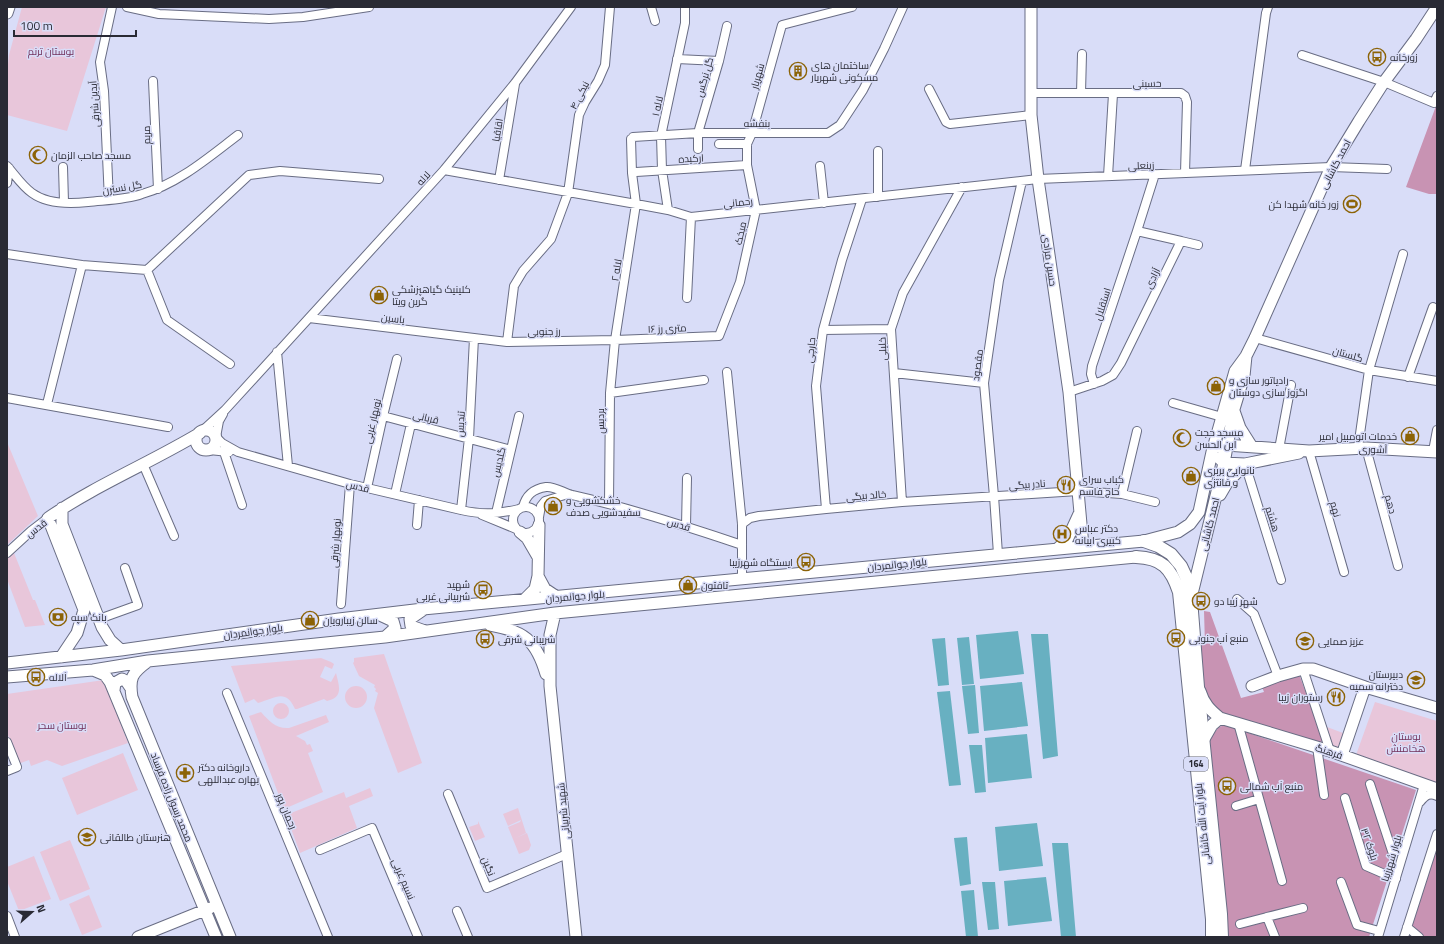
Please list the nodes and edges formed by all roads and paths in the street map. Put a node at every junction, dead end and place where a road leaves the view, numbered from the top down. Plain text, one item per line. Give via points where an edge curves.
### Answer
1 (9, 7) edge
2 (112, 7) edge
3 (127, 7) edge
4 (365, 7) edge
5 (571, 7) edge
6 (610, 7) edge
7 (651, 7) edge
8 (684, 7) edge
9 (852, 7) edge
10 (902, 7) edge
11 (1031, 7) edge
12 (1268, 7) edge
13 (1436, 7) edge
14 (7, 13) edge
15 (655, 21) dead end
16 (727, 26) dead end
17 (1082, 54) dead end
18 (1302, 55) dead end
19 (677, 59) junction
20 (719, 62) junction
21 (153, 81) dead end
22 (1384, 82) junction
23 (515, 83) junction
24 (929, 89) dead end
25 (1031, 93) junction
26 (1082, 93) junction
27 (1113, 94) junction
28 (1435, 100) edge
29 (1031, 115) junction
30 (698, 133) junction
31 (752, 133) junction
32 (238, 135) dead end
33 (661, 136) junction
34 (632, 138) joint
35 (719, 144) dead end
36 (747, 144) junction
37 (698, 149) dead end
38 (878, 151) dead end
39 (747, 165) junction
40 (820, 166) dead end
41 (8, 167) edge
42 (63, 167) dead end
43 (1331, 167) junction
44 (1387, 168) dead end
45 (444, 170) junction
46 (662, 170) junction
47 (1245, 170) junction
48 (636, 172) dead end
49 (1185, 173) junction
50 (1155, 174) junction
51 (1108, 176) junction
52 (380, 179) dead end
53 (1038, 179) junction
54 (499, 180) junction
55 (1022, 181) junction
56 (7, 183) edge
57 (962, 188) junction
58 (158, 189) junction
59 (568, 193) junction
60 (878, 197) junction
61 (862, 198) junction
62 (110, 200) junction
63 (64, 202) junction
64 (824, 203) junction
65 (636, 204) junction
66 (668, 210) junction
67 (756, 210) junction
68 (691, 217) junction
69 (1137, 232) junction
70 (1181, 241) junction
71 (1198, 245) dead end
72 (7, 254) edge
73 (1403, 254) dead end
74 (82, 265) junction
75 (147, 270) junction
76 (688, 298) dead end
77 (1433, 307) dead end
78 (309, 318) junction
79 (891, 329) junction
80 (823, 330) junction
81 (720, 336) joint
82 (474, 338) junction
83 (1255, 338) junction
84 (615, 340) junction
85 (508, 342) junction
86 (278, 352) junction
87 (1246, 356) junction
88 (397, 359) dead end
89 (230, 364) dead end
90 (1369, 370) junction
91 (727, 372) dead end
92 (894, 373) junction
93 (1408, 377) junction
94 (704, 380) dead end
95 (1437, 381) edge
96 (984, 383) junction
97 (1094, 384) junction
98 (1291, 385) dead end
99 (1069, 392) junction
100 (610, 393) junction
101 (7, 398) edge
102 (1173, 403) dead end
103 (47, 404) junction
104 (1234, 408) junction
105 (225, 410) junction
106 (383, 416) junction
107 (519, 416) dead end
108 (1222, 416) junction
109 (411, 424) junction
110 (168, 427) dead end
111 (1437, 430) edge
112 (1137, 431) dead end
113 (200, 433) junction
114 (216, 437) junction
115 (469, 438) junction
116 (1226, 445) junction
117 (1252, 447) junction
118 (1362, 448) junction
119 (173, 449) junction
120 (206, 449) junction
121 (1280, 449) junction
122 (511, 450) junction
123 (1309, 451) junction
124 (224, 452) junction
125 (238, 452) junction
126 (1212, 452) junction
127 (1435, 452) edge
128 (1224, 463) junction
129 (143, 464) junction
130 (1246, 464) junction
131 (288, 466) junction
132 (687, 478) dead end
133 (350, 484) junction
134 (367, 488) junction
135 (1078, 491) junction
136 (395, 494) junction
137 (569, 494) junction
138 (1122, 494) junction
139 (994, 496) junction
140 (419, 500) junction
141 (902, 502) junction
142 (1155, 502) dead end
143 (609, 503) junction
144 (242, 505) dead end
145 (62, 508) junction
146 (521, 508) junction
147 (826, 508) junction
148 (1213, 508) junction
149 (461, 510) junction
150 (1080, 512) junction
151 (496, 513) junction
152 (480, 514) junction
153 (48, 518) junction
154 (539, 521) junction
155 (742, 524) junction
156 (417, 525) dead end
157 (686, 526) junction
158 (518, 530) junction
159 (174, 536) dead end
160 (1144, 542) junction
161 (742, 545) junction
162 (1083, 546) junction
163 (1057, 549) junction
164 (7, 553) edge
165 (998, 554) junction
166 (1136, 557) joint
167 (539, 559) junction
168 (1398, 566) dead end
169 (125, 568) dead end
170 (1344, 572) dead end
171 (538, 576) junction
172 (742, 580) junction
173 (1281, 580) dead end
174 (557, 597) junction
175 (1191, 599) junction
176 (1237, 599) dead end
177 (525, 600) junction
178 (341, 604) dead end
179 (423, 609) junction
180 (555, 613) junction
181 (379, 615) junction
182 (99, 619) junction
183 (480, 624) junction
184 (425, 632) junction
185 (385, 637) junction
186 (121, 650) junction
187 (61, 657) junction
188 (148, 661) junction
189 (7, 663) edge
190 (1303, 669) junction
191 (93, 670) junction
192 (1278, 676) junction
193 (7, 677) edge
194 (550, 686) junction
195 (1252, 686) dead end
196 (130, 687) junction
197 (1198, 687) junction
198 (1365, 687) junction
199 (114, 690) junction
200 (227, 693) dead end
201 (1437, 708) edge
202 (1220, 718) junction
203 (1238, 723) junction
204 (1204, 739) junction
205 (7, 742) edge
206 (1317, 747) junction
207 (1330, 751) junction
208 (1342, 755) junction
209 (7, 772) edge
210 (166, 781) junction
211 (1370, 784) dead end
212 (1424, 785) junction
213 (154, 786) junction
214 (1437, 789) edge
215 (448, 794) dead end
216 (1324, 795) dead end
217 (1437, 796) edge
218 (1345, 798) dead end
219 (1259, 799) junction
220 (1418, 805) junction
221 (1236, 806) dead end
222 (1437, 836) edge
223 (320, 850) dead end
224 (1404, 851) junction
225 (567, 854) junction
226 (1396, 879) junction
227 (1282, 881) dead end
228 (1341, 882) dead end
229 (216, 905) junction
230 (1303, 908) dead end
231 (205, 910) junction
232 (457, 911) dead end
233 (7, 916) edge
234 (1267, 917) junction
235 (1240, 924) dead end
236 (1407, 927) junction
237 (1378, 934) edge
238 (15, 937) edge
239 (138, 937) edge
240 (216, 937) edge
241 (230, 937) edge
242 (328, 937) edge
243 (418, 937) edge
244 (468, 937) edge
245 (576, 937) edge
246 (1212, 937) edge
247 (1222, 937) edge
248 (1275, 937) edge
249 (1404, 937) edge
250 (1420, 937) edge

1 - 14 main road
2 - 62 street, آیدین شرقی via 100,62
3 - 4 street via 159,14 251,18 304,17
5 - 23 street, لاله
6 - 59 street, نیکی ۴ via 605,65 579,115
7 - 15 street
8 - 19 street, لاله ۱ via 685,23
9 - 31 street, شهریار via 782,25
10 - 31 street, بنفشه via 884,50 840,126 828,133
11 - 25 main road, حسین مرادی
12 - 47 street
13 - 22 main road, احمد کاشانی / 164
16 - 20 street, گل نرگس
17 - 26 street
18 - 22 street
19 - 20 street
19 - 33 street, لاله ۱
20 - 30 street, گل نرگس
21 - 58 street, مریم
22 - 28 street
22 - 43 main road, احمد کاشانی / 164
23 - 45 street, لاله
23 - 54 street, اقاقیا
24 - 29 street via 946,122 950,124
25 - 26 street, حسینی
25 - 29 main road, حسین مرادی
26 - 27 street, حسینی
27 - 49 street, حسینی via 1181,93 1185,96
27 - 51 street
29 - 53 main road, حسین مرادی
30 - 31 street, بنفشه
30 - 33 street, بنفشه
30 - 37 street, گل نرگس
31 - 36 street, میخک
32 - 58 street, گل نسترن via 174,181
33 - 34 street, بنفشه
33 - 46 street, لاله ۱
34 - 65 street, لاله ۲ via 632,173
35 - 36 street
36 - 39 street, میخک
38 - 60 street
39 - 46 street, ارکیده
39 - 67 street, میخک
40 - 64 street
41 - 56 street
41 - 63 street, گل نسترن via 33,193 55,202
42 - 63 street
43 - 44 street, زینعلی
43 - 47 street, زینعلی
43 - 83 main road, احمد کاشانی / 164
45 - 54 street, رحمانی
45 - 78 street, لاله
46 - 48 street, ارکیده
46 - 66 street, لاله ۱
47 - 49 street, زینعلی
49 - 50 street, زینعلی
50 - 51 street, زینعلی
50 - 69 street
51 - 53 street, زینعلی
52 - 75 street via 280,171 249,175
53 - 55 street, رحمانی
53 - 99 main road, حسین مرادی
54 - 59 street, رحمانی
55 - 57 street, رحمانی
55 - 96 street, مقصود via 999,280
57 - 60 street, رحمانی
57 - 79 street, خلیلی via 903,293
58 - 62 street, گل نسترن via 142,195
59 - 65 street, رحمانی
59 - 85 street, نیکی ۴ via 552,239 523,271 514,286
60 - 61 street, رحمانی
61 - 64 street, رحمانی
61 - 80 street, جارچی
62 - 63 street, گل نسترن
64 - 67 street, رحمانی
65 - 66 street, رحمانی
65 - 84 street, لاله ۲
66 - 68 street, رحمانی
67 - 68 street, رحمانی
67 - 81 street, میخک via 740,282
68 - 76 street
69 - 70 street
69 - 97 street, استقلال via 1092,366
70 - 71 street
70 - 97 street, آزادی via 1121,363 1112,375
72 - 74 street
73 - 90 street
74 - 75 street
74 - 103 street
75 - 89 street via 167,320
77 - 93 street
78 - 82 street, یاسین
78 - 86 street, لاله
79 - 80 street
79 - 92 street, خلیلی
80 - 147 street, جارچی via 816,386
81 - 84 street, ۱۶ متری رز
82 - 85 street, رز جنوبی
82 - 115 street, تندیس
83 - 87 main road, احمد کاشانی / 164
83 - 90 street, گلستان
84 - 85 street, رز جنوبی
84 - 100 street, پردیس
86 - 105 street, لاله
86 - 131 street
87 - 104 main road, احمد کاشانی / 164 via 1244,376
87 - 108 main road, احمد کاشانی / 164 via 1234,371
88 - 106 street, نوبهار غربی
90 - 93 street, گلستان
90 - 118 street
91 - 155 street
92 - 96 street
92 - 141 street, خلیلی
93 - 95 street, گلستان
94 - 100 street
96 - 139 street, مقصود
97 - 99 street, آزادی
98 - 121 street
99 - 135 main road, حسین مرادی
100 - 143 street, پردیس
101 - 103 street
102 - 108 street
103 - 110 street
104 - 116 main road, احمد کاشانی / 164
104 - 117 main road via 1240,428
105 - 113 street, لاله
105 - 114 street via 218,421
106 - 109 street, قربانی
106 - 134 street, نوبهار غربی
107 - 122 street, گلدیس
108 - 126 main road, احمد کاشانی / 164
109 - 115 street, قربانی
109 - 136 street
111 - 127 street
112 - 138 street
113 - 114 main road via 209,430
113 - 119 main road, قدس
113 - 120 main road via 197,442
114 - 120 main road via 216,443
114 - 125 street, قدس
115 - 122 street, قربانی
115 - 149 street, تندیس
116 - 117 main road
116 - 126 main road
116 - 128 main road, احمد کاشانی / 164
117 - 121 main road
118 - 123 main road, آشوری
118 - 127 main road, آشوری
118 - 168 street, دهم
119 - 120 main road
119 - 129 main road, قدس
120 - 124 street, قدس
121 - 123 main road
122 - 151 street, گلدیس
123 - 130 main road
123 - 170 street, نهم
124 - 125 street, قدس
124 - 144 street
125 - 131 street, قدس
126 - 128 main road
126 - 160 main road, احمد کاشانی / 164 via 1199,512 1190,524 1178,532
128 - 130 main road
128 - 148 main road, احمد کاشانی / 164
129 - 145 main road, قدس
129 - 159 street
130 - 148 main road via 1227,483
130 - 173 street, هشتم
131 - 133 street, قدس
132 - 157 street
133 - 134 street, قدس
133 - 178 street, نوبهار شرقی
134 - 136 street, قدس
135 - 138 street, نادر بیگی
135 - 139 street, نادر بیگی
135 - 150 main road, حسین مرادی
136 - 140 street, قدس
137 - 143 street, قدس
137 - 146 street, قدس via 548,487 537,489 530,493
137 - 154 street, قدس via 545,501 541,506
138 - 142 street, نادر بیگی
139 - 141 street, خالد بیگی
139 - 165 street, مقصود
140 - 149 street, قدس
140 - 156 street
141 - 147 street, خالد بیگی
143 - 157 street, قدس
145 - 153 main road, قدس
145 - 182 main road via 62,524
146 - 151 street, قدس
146 - 154 street via 531,508 538,513
146 - 158 street via 513,520
147 - 155 street, خالد بیگی via 759,516 750,518
148 - 175 main road, احمد کاشانی / 164
149 - 152 street, قدس
150 - 162 main road, حسین مرادی
150 - 163 main road via 1067,540
151 - 152 street, قدس
152 - 158 street, قدس
153 - 164 street, قدس
153 - 187 main road via 84,610 77,633
154 - 158 street via 533,532
154 - 167 main road
155 - 161 street
157 - 161 street, قدس
158 - 167 main road via 527,538
160 - 162 main road, بلوار جوانمردان
160 - 175 main road, بلوار آیت الله کاشانی via 1158,546 1171,554 1181,566
161 - 172 street
162 - 163 main road, بلوار جوانمردان
163 - 165 main road, بلوار جوانمردان
165 - 172 main road, بلوار جوانمردان
166 - 180 main road, بلوار جوانمردان
166 - 246 main road, بلوار آیت الله کاشانی / 164 via 1149,558 1169,570 1176,580 1179,592
167 - 171 main road
169 - 182 street via 138,605
171 - 174 main road via 545,589
171 - 177 main road via 535,589
172 - 174 main road, بلوار جوانمردان
174 - 177 main road, بلوار جوانمردان
175 - 197 main road, بلوار آیت الله کاشانی / 164
176 - 192 street via 1254,614
177 - 179 main road, بلوار جوانمردان
179 - 181 main road, بلوار جوانمردان
179 - 184 main road via 410,619 411,626
180 - 183 main road, بلوار جوانمردان
180 - 194 main road, شهید شربیانی via 550,634
181 - 185 main road via 393,621 395,628
181 - 186 main road, بلوار جوانمردان
182 - 186 main road via 108,636
183 - 184 main road, بلوار جوانمردان
183 - 194 main road, شهید شربیانی via 505,628 520,634 532,644 541,656
184 - 185 main road, بلوار جوانمردان
185 - 188 main road, بلوار جوانمردان
186 - 187 main road, بلوار جوانمردان
187 - 189 main road, بلوار جوانمردان
188 - 191 main road, بلوار جوانمردان
188 - 196 main road via 132,676
190 - 192 main road
190 - 198 main road via 1313,669
190 - 207 street
191 - 193 main road, بلوار جوانمردان
191 - 199 main road, محمد رسول زاده فرساد via 105,675
192 - 195 main road
194 - 225 main road, شهید شربیانی
196 - 199 main road via 122,679 115,683
196 - 210 main road, محمد رسول زاده فرساد
197 - 202 main road via 1203,701
197 - 204 main road, بلوار آیت الله کاشانی / 164
198 - 201 main road
198 - 208 main road
199 - 213 main road, محمد رسول زاده فرساد
200 - 242 street, رحمان پور
202 - 203 main road, فرهنگ
202 - 204 main road via 1212,725
203 - 206 main road, فرهنگ
203 - 219 street
204 - 247 main road, بلوار آیت الله کاشانی / 164
205 - 209 street via 17,767
206 - 207 main road, فرهنگ
206 - 216 street
207 - 208 main road, فرهنگ
208 - 212 main road, فرهنگ
210 - 213 main road
210 - 229 main road, محمد رسول زاده فرساد
211 - 224 street via 1392,851
212 - 214 main road, فرهنگ
212 - 220 street, بلوار شهرزیبا
213 - 231 main road, محمد رسول زاده فرساد
215 - 225 street, نگین via 487,888
217 - 220 street via 1427,795
218 - 226 street, بلوک ۳۲ via 1366,866
219 - 221 street
219 - 227 street
220 - 224 street, بلوار شهرزیبا
222 - 236 street
223 - 243 street, نسیم غربی via 372,828
224 - 226 street, بلوار شهرزیبا
225 - 245 main road, شهید شربیانی
226 - 237 street, بلوار شهرزیبا
228 - 237 street via 1357,924
229 - 231 main road
229 - 241 main road, محمد رسول زاده فرساد
230 - 234 street
231 - 239 main road
231 - 240 main road, محمد رسول زاده فرساد
232 - 244 street
233 - 238 street
234 - 235 street
234 - 248 street
236 - 249 street
236 - 250 street

